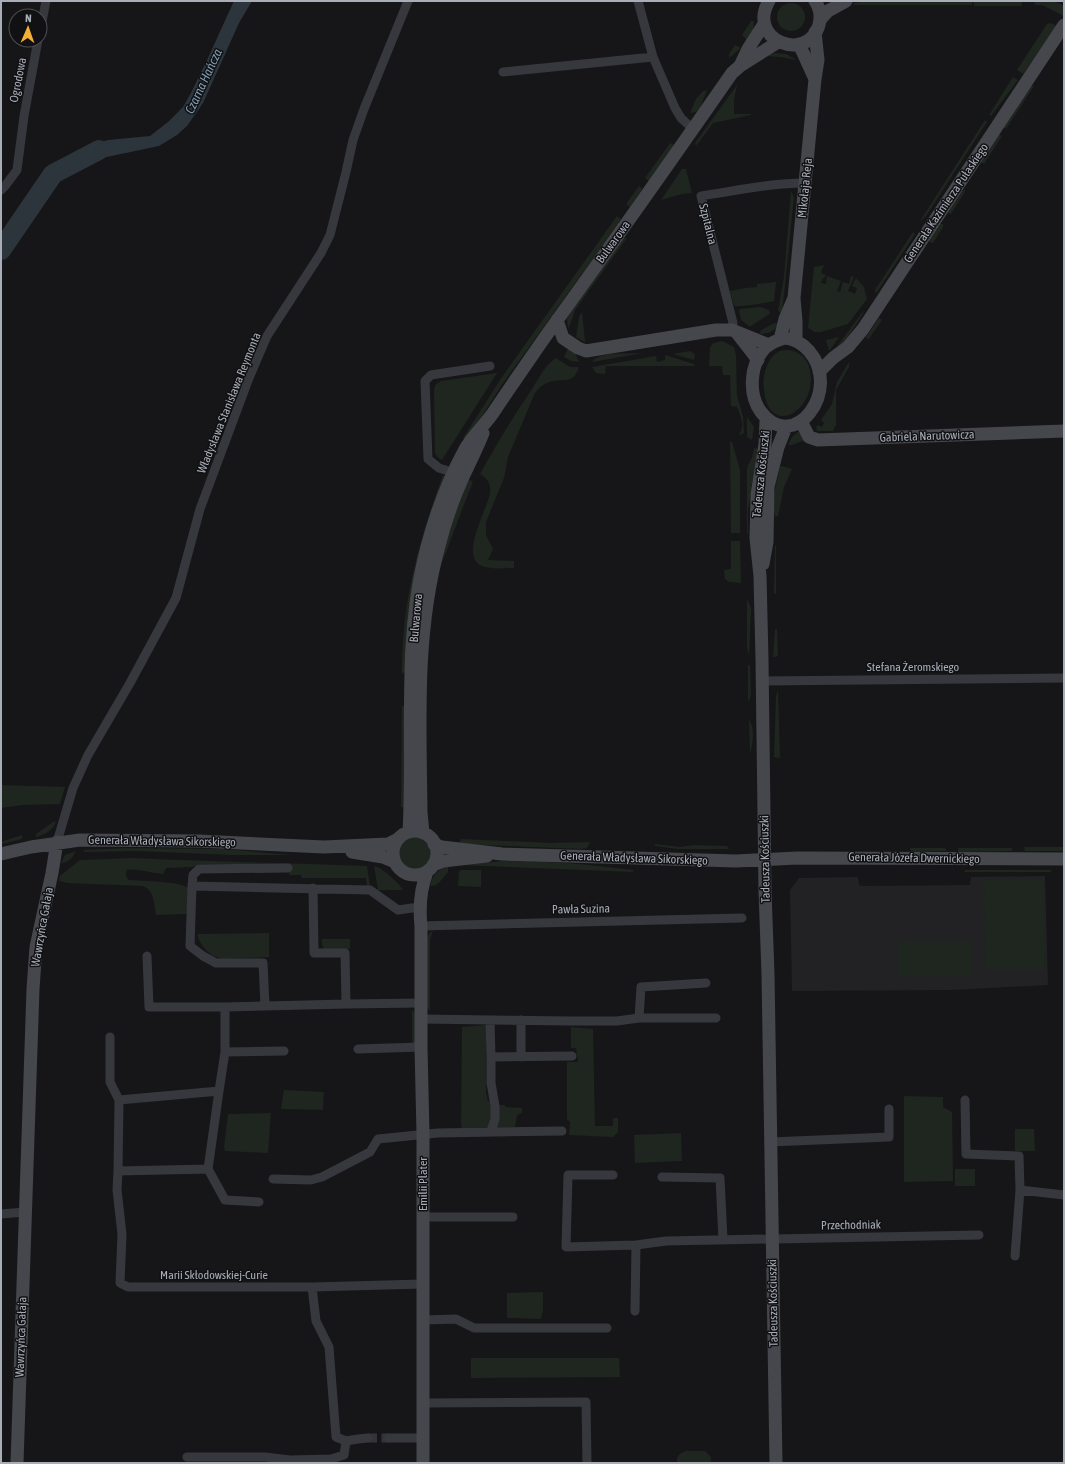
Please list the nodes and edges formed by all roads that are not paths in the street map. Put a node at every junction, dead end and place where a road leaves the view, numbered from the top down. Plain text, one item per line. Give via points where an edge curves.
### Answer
1 (408, 1) edge
2 (638, 1) edge
3 (769, 1) edge
4 (815, 1) edge
5 (846, 1) edge
6 (764, 24) junction
7 (1064, 25) edge
8 (818, 26) junction
9 (778, 42) junction
10 (799, 44) junction
11 (37, 48) edge
12 (653, 58) junction
13 (740, 66) junction
14 (503, 72) dead end
15 (815, 79) junction
16 (694, 129) junction
17 (805, 183) junction
18 (1, 190) edge
19 (794, 298) junction
20 (557, 320) junction
21 (734, 331) junction
22 (563, 338) junction
23 (542, 340) junction
24 (796, 340) junction
25 (774, 342) junction
26 (758, 360) junction
27 (490, 366) dead end
28 (819, 372) junction
29 (766, 420) junction
30 (801, 420) junction
31 (786, 427) junction
32 (1064, 431) edge
33 (458, 475) junction
34 (760, 576) junction
35 (1064, 678) edge
36 (763, 681) junction
37 (130, 684) joint
38 (423, 833) junction
39 (404, 836) junction
40 (57, 842) junction
41 (434, 844) junction
42 (324, 847) junction
43 (1, 854) edge
44 (502, 854) junction
45 (1064, 859) edge
46 (765, 860) junction
47 (395, 862) junction
48 (288, 868) dead end
49 (430, 868) junction
50 (406, 874) junction
51 (192, 886) junction
52 (313, 888) junction
53 (419, 907) junction
54 (742, 918) dead end
55 (421, 926) junction
56 (148, 956) dead end
57 (706, 983) dead end
58 (346, 1004) junction
59 (421, 1004) junction
60 (265, 1006) junction
61 (225, 1007) junction
62 (640, 1018) junction
63 (716, 1018) dead end
64 (421, 1019) junction
65 (490, 1020) junction
66 (521, 1020) junction
67 (110, 1037) dead end
68 (421, 1047) junction
69 (358, 1049) dead end
70 (284, 1051) dead end
71 (225, 1052) junction
72 (521, 1056) junction
73 (572, 1056) dead end
74 (491, 1057) junction
75 (219, 1091) junction
76 (119, 1100) junction
77 (965, 1100) dead end
78 (889, 1109) dead end
79 (491, 1131) junction
80 (562, 1131) dead end
81 (423, 1134) junction
82 (770, 1142) junction
83 (208, 1169) junction
84 (118, 1171) junction
85 (613, 1176) dead end
86 (662, 1177) dead end
87 (273, 1179) dead end
88 (1020, 1190) junction
89 (1064, 1195) edge
90 (259, 1202) dead end
91 (25, 1212) junction
92 (1, 1214) edge
93 (423, 1217) junction
94 (514, 1217) dead end
95 (979, 1235) dead end
96 (772, 1239) junction
97 (723, 1240) junction
98 (636, 1245) junction
99 (1015, 1256) dead end
100 (423, 1284) junction
101 (312, 1287) junction
102 (635, 1311) dead end
103 (423, 1320) junction
104 (607, 1328) dead end
105 (422, 1403) junction
106 (368, 1438) tunnel mouth
107 (389, 1438) tunnel mouth
108 (423, 1438) junction
109 (346, 1441) junction
110 (188, 1457) dead end
111 (290, 1462) edge
112 (17, 1463) edge
113 (423, 1463) edge
114 (587, 1463) edge
115 (776, 1463) edge

1 - 37 street, Władysława Stanisława Reymonta via 353,140 330,234 321,253 267,336 200,509 176,598
2 - 12 street
3 - 6 street via 765,7
4 - 8 street, Mikołaja Reja via 819,12
5 - 8 street via 828,11
6 - 9 street
6 - 13 street, Bulwarowa
7 - 28 street, Generała Kazimierza Pułaskiego via 863,329 848,347
8 - 10 street via 806,42
8 - 15 street, Mikołaja Reja
9 - 10 street
9 - 13 street, Bulwarowa
10 - 15 street
11 - 18 street, Ogrodowa via 17,170
12 - 14 street
12 - 16 street via 675,108 681,118
13 - 16 street, Bulwarowa
15 - 17 street, Mikołaja Reja
16 - 20 street, Bulwarowa
17 - 19 street, Mikołaja Reja
17 - 21 street, Szpitalna via 770,185 701,196
19 - 24 street
19 - 25 street
20 - 22 street
20 - 23 street, Bulwarowa
21 - 22 street via 716,330 586,351
21 - 25 street
21 - 26 street
22 - 23 street
23 - 33 street, Bulwarowa via 488,420 475,453
24 - 25 street via 785,338
24 - 28 street via 811,354
25 - 26 street via 760,354
26 - 29 street via 753,372 752,385 754,398
27 - 33 street via 432,375 425,381 428,459 439,468
28 - 30 street via 821,386 818,399 811,411
29 - 31 street
29 - 34 street, Tadeusza Kościuszki via 757,495 756,538
30 - 31 street
30 - 32 street, Gabriela Narutowicza via 809,437 818,440
31 - 34 street, Tadeusza Kościuszki via 768,487 767,542
33 - 38 street, Bulwarowa via 438,547 425,618 420,702
33 - 39 street, Bulwarowa via 433,526 418,590 414,621
34 - 36 street, Tadeusza Kościuszki
35 - 36 street, Stefana Żeromskiego
36 - 46 street, Tadeusza Kościuszki
37 - 40 street, Wawrzyńca Gałaja via 85,762 73,788
38 - 39 street via 416,832
38 - 41 street via 432,839
39 - 42 street, Generała Władysława Sikorskiego via 388,844
39 - 47 street via 393,850
40 - 42 street, Generała Władysława Sikorskiego via 148,840
40 - 43 street, Generała Władysława Sikorskiego
40 - 91 street, Wawrzyńca Gałaja via 36,946
41 - 44 street, Generała Władysława Sikorskiego
41 - 49 street via 436,854
42 - 47 street, Generała Władysława Sikorskiego via 383,857
44 - 46 street, Generała Władysława Sikorskiego via 736,862
44 - 49 street, Generała Władysława Sikorskiego via 444,861
45 - 46 street, Generała Józefa Dwernickiego via 870,857
46 - 82 street, Tadeusza Kościuszki
47 - 50 street
48 - 51 street via 199,870 194,875
49 - 50 street via 417,875
49 - 53 street, Emilii Plater via 424,880
50 - 53 street, Emilii Plater
51 - 52 street
51 - 60 street via 190,946 216,963 263,963
52 - 53 street via 370,890 398,910
52 - 58 street via 314,953 345,953
53 - 55 street, Emilii Plater
54 - 55 street, Pawła Suzina
55 - 59 street, Emilii Plater
56 - 61 street via 149,1007
57 - 62 street via 641,987
58 - 59 street
58 - 60 street
59 - 64 street, Emilii Plater
60 - 61 street
61 - 71 street
62 - 63 street
62 - 66 street via 617,1021
64 - 65 street
64 - 68 street, Emilii Plater
65 - 66 street
65 - 74 street
66 - 72 street
67 - 76 street, Marii Skłodowskiej-Curie via 110,1082
68 - 69 street
68 - 81 street, Emilii Plater
70 - 71 street
71 - 75 street
72 - 73 street
72 - 74 street
74 - 79 street via 491,1083 496,1106
75 - 76 street
75 - 83 street
76 - 84 street, Marii Skłodowskiej-Curie
77 - 88 street via 966,1154 1019,1156
78 - 82 street via 889,1137
79 - 80 street
79 - 81 street
81 - 87 street via 378,1139 370,1152 322,1177 310,1180 289,1176
81 - 93 street, Emilii Plater
82 - 96 street, Tadeusza Kościuszki
83 - 84 street
83 - 90 street via 225,1200
84 - 101 street, Marii Skłodowskiej-Curie via 117,1190 122,1234 120,1283 128,1287
85 - 98 street, Przechodniak via 568,1175 566,1247
86 - 97 street via 720,1178
88 - 89 street
88 - 99 street
91 - 92 street
91 - 112 street, Wawrzyńca Gałaja
93 - 94 street
93 - 100 street, Emilii Plater
95 - 96 street, Przechodniak
96 - 97 street, Przechodniak
96 - 115 street, Tadeusza Kościuszki
97 - 98 street, Przechodniak via 666,1241
98 - 102 street
100 - 101 street, Marii Skłodowskiej-Curie
100 - 103 street, Emilii Plater
101 - 109 street via 316,1321 330,1347 336,1437
103 - 104 street via 456,1319 474,1328
103 - 105 street, Emilii Plater
105 - 108 street, Emilii Plater
105 - 114 street via 586,1402
106 - 109 street
107 - 108 street
108 - 113 street, Emilii Plater
109 - 111 street via 344,1455 331,1459
110 - 111 street via 265,1457

